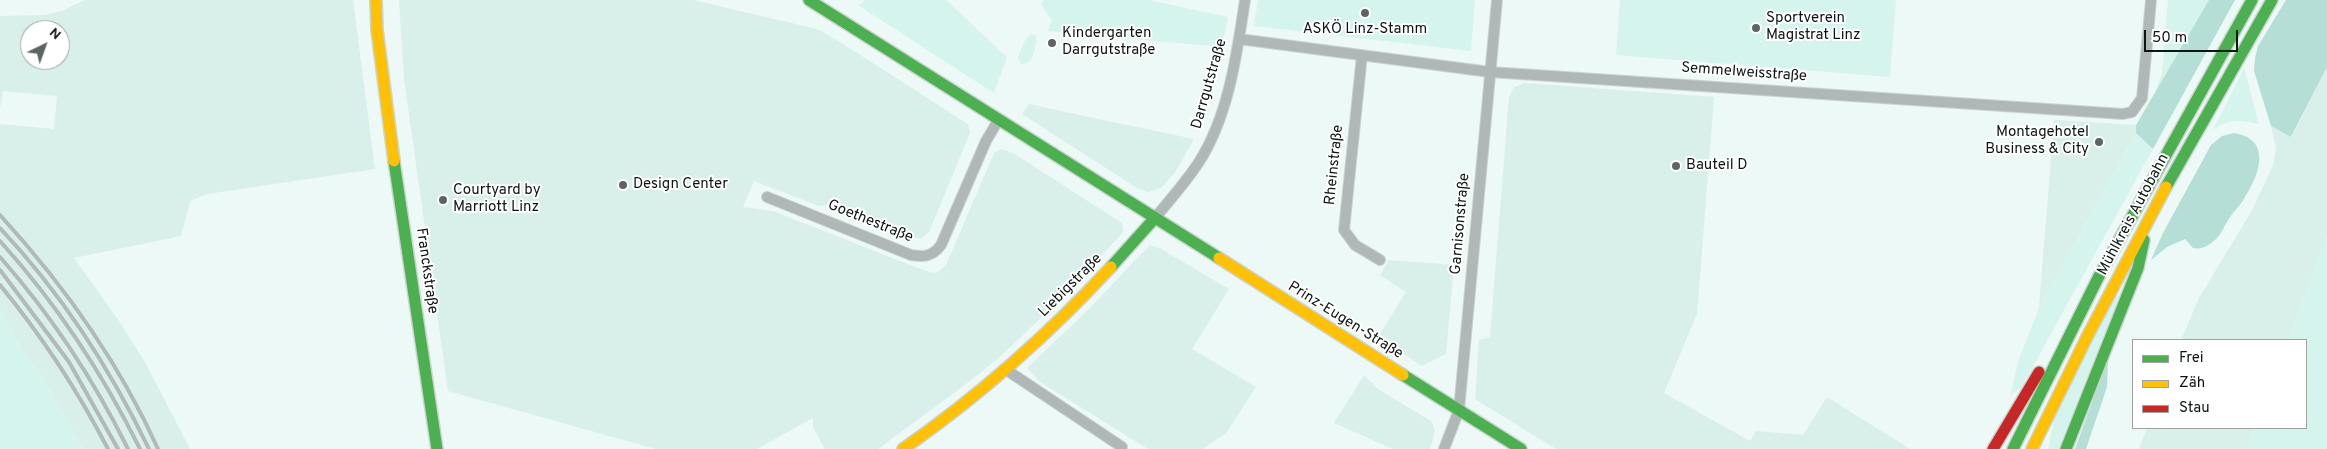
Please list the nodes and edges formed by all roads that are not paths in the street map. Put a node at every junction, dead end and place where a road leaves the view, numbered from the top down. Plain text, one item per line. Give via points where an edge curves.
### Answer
1 (376, 0) edge
2 (809, 0) edge
3 (1245, 0) edge
4 (1497, 0) edge
5 (2151, 0) edge
6 (2252, 0) edge
7 (2272, 0) edge
8 (1239, 39) junction
9 (1362, 55) junction
10 (1490, 72) junction
11 (999, 120) junction
12 (768, 197) dead end
13 (1154, 219) junction
14 (2148, 220) junction
15 (1380, 260) dead end
16 (2074, 325) junction
17 (1005, 369) junction
18 (1458, 410) junction
19 (1122, 447) dead end
20 (907, 448) edge
21 (436, 449) edge
22 (1444, 449) edge
23 (1521, 449) edge
24 (1993, 449) edge
25 (2013, 449) edge
26 (2032, 449) edge
27 (2066, 449) edge

1 - 21 main road, Franckstraße via 385,98
2 - 11 main road
3 - 8 street, Darrgutstraße
4 - 10 street, Garnisonstraße
5 - 10 street, Semmelweisstraße via 2142,98 2132,112 2123,114
6 - 16 main road, Mühlkreis Autobahn via 2174,136
7 - 14 main road, Mühlkreis Autobahn
8 - 9 street, Semmelweisstraße
8 - 13 street, Darrgutstraße via 1224,104 1209,143 1186,180
9 - 10 street, Semmelweisstraße
9 - 15 street, Rheinstraße via 1344,230 1355,245
10 - 18 street, Garnisonstraße
11 - 12 street, Goethestraße via 986,140 941,245 931,255 911,255
11 - 13 main road
13 - 17 main road, Liebigstraße via 1094,286
13 - 18 main road, Prinz-Eugen-Straße
14 - 26 main road, Mühlkreis Autobahn
14 - 27 main road via 2138,268
16 - 24 main road via 2033,381
16 - 25 main road, Mühlkreis Autobahn
17 - 19 street
17 - 20 main road, Liebigstraße
18 - 22 street, Garnisonstraße
18 - 23 main road, Prinz-Eugen-Straße

